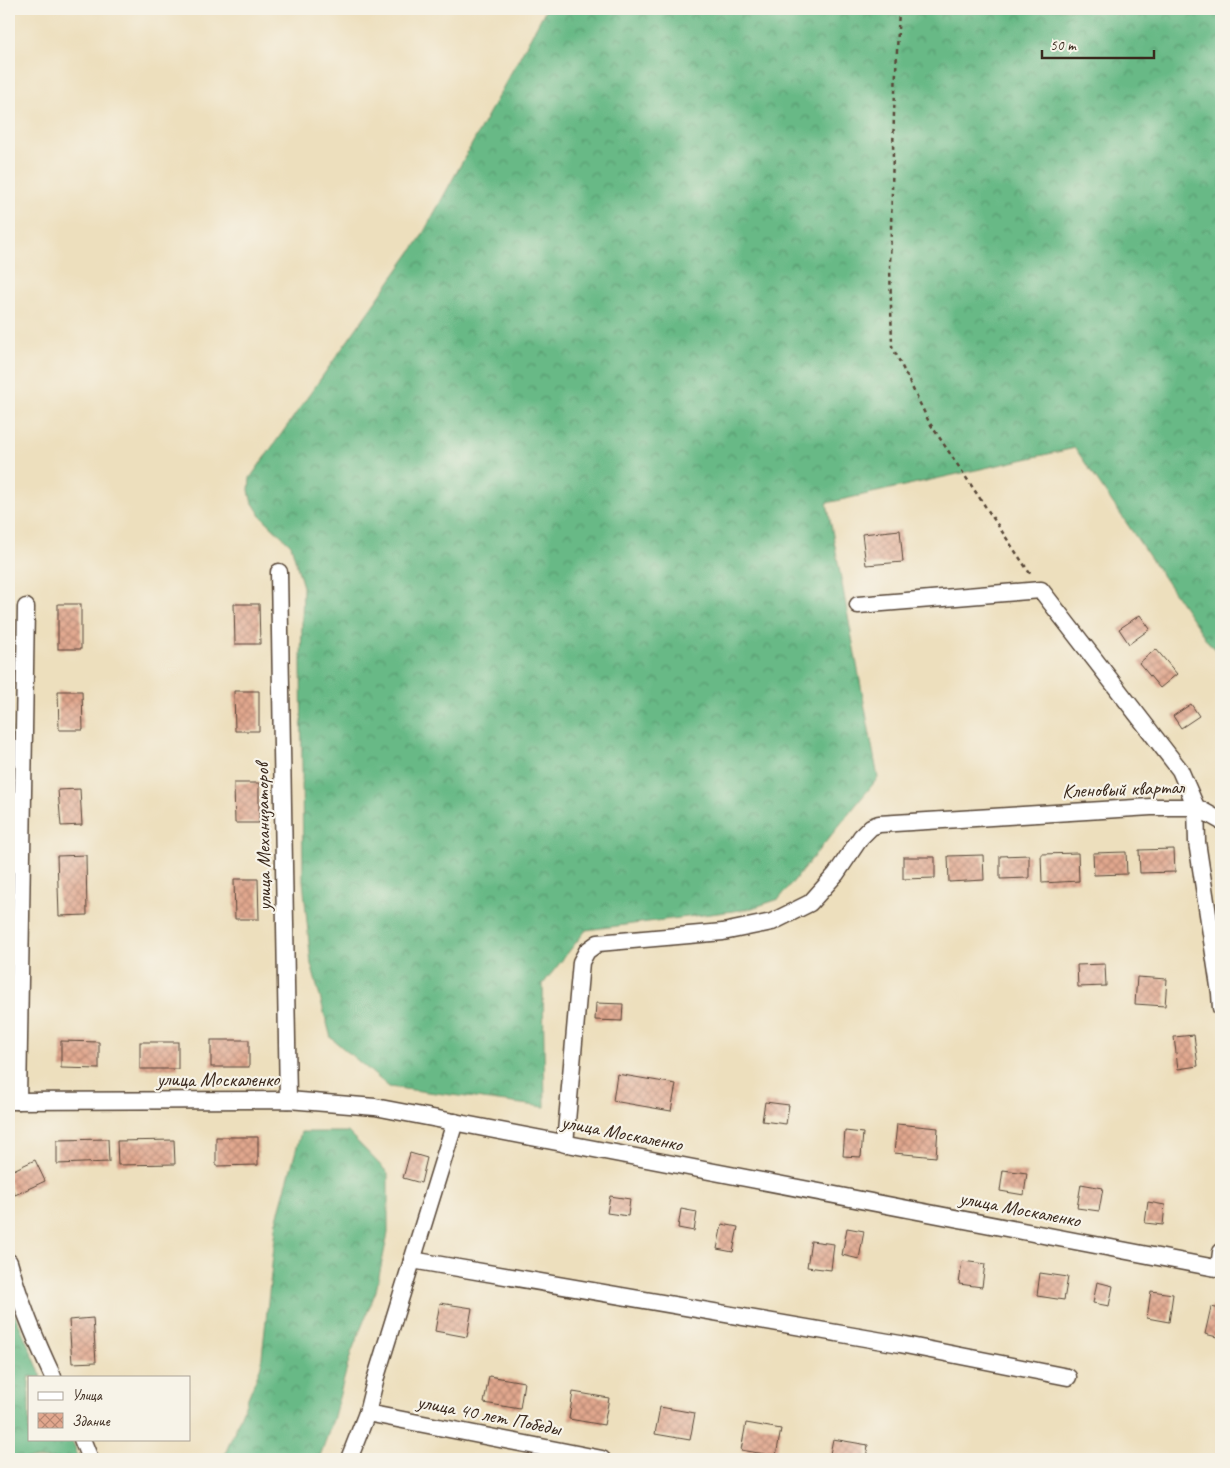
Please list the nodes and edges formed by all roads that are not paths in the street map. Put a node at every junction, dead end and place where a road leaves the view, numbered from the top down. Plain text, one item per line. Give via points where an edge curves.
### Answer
1 (279, 572) dead end
2 (858, 605) dead end
3 (26, 607) dead end
4 (1196, 808) junction
5 (1221, 821) edge
6 (1221, 1008) edge
7 (288, 1100) junction
8 (13, 1101) edge
9 (455, 1122) junction
10 (565, 1144) junction
11 (412, 1260) junction
12 (9, 1262) edge
13 (1221, 1263) edge
14 (53, 1376) edge
15 (1068, 1377) dead end
16 (367, 1412) junction
17 (82, 1440) edge
18 (90, 1459) edge
19 (349, 1459) edge
20 (602, 1459) edge

1 - 7 street, улица Механизаторов
2 - 4 street via 1041,590 1180,770
3 - 8 street
4 - 5 street
4 - 6 street, Кленовый квартал via 1197,842
4 - 10 street, Кленовый квартал via 1151,807 879,824 861,837 836,874 810,903 772,922 723,932 598,943 587,951 581,962
7 - 8 street, улица Москаленко
7 - 9 street, улица Москаленко via 375,1107
9 - 10 street, улица Москаленко
9 - 11 street
10 - 13 street, улица Москаленко
11 - 15 street via 900,1344
11 - 16 street
12 - 14 street via 17,1293
16 - 19 street
16 - 20 street, улица 40 лет Победы
17 - 18 street

